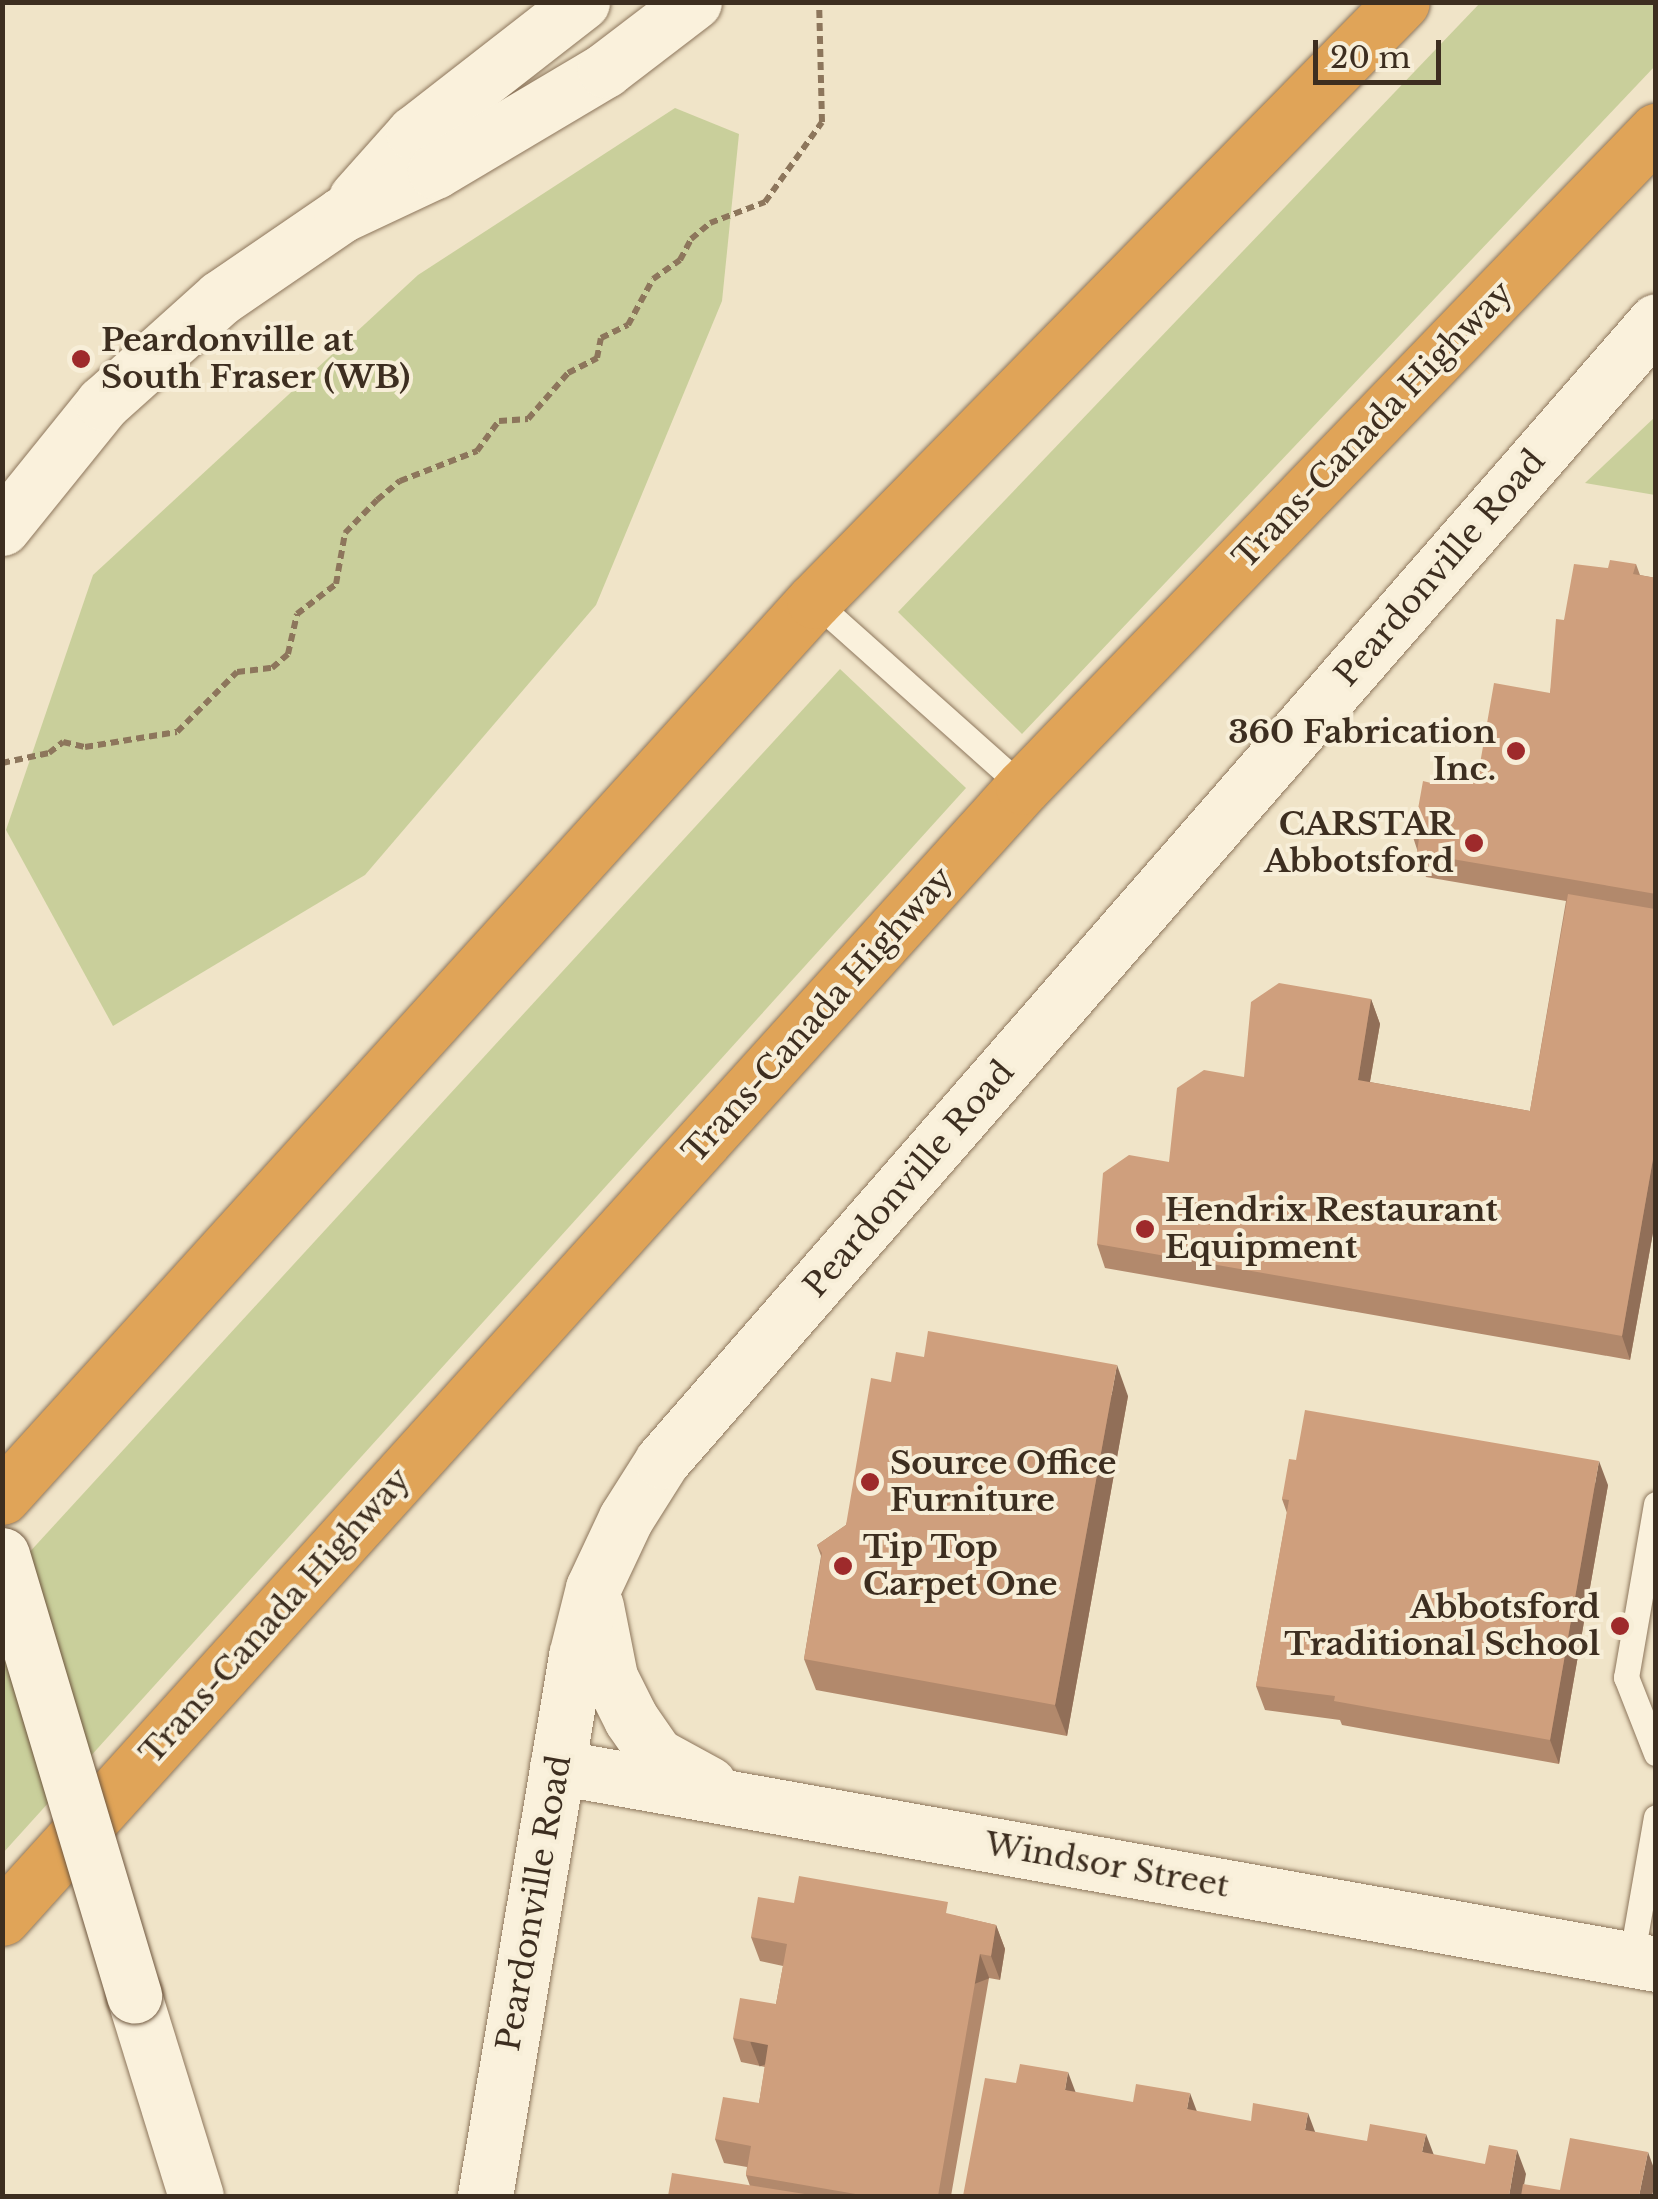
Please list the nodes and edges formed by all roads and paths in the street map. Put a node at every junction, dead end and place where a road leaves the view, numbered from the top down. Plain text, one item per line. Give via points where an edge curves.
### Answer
1 (582, 2) edge
2 (694, 2) edge
3 (819, 2) edge
4 (1402, 2) edge
5 (1656, 131) edge
6 (341, 215) junction
7 (1656, 320) edge
8 (2, 528) edge
9 (814, 602) junction
10 (2, 764) edge
11 (1024, 787) junction
12 (2, 1496) edge
13 (1656, 1504) edge
14 (2, 1555) edge
15 (593, 1588) junction
16 (1656, 1753) edge
17 (558, 1767) junction
18 (734, 1797) junction
19 (1656, 1817) edge
20 (2, 1918) edge
21 (1643, 1962) edge
22 (196, 2196) edge
23 (485, 2196) edge

1 - 6 street via 414,134
2 - 6 street via 588,80 435,171
3 - 10 path via 822,122 765,202 710,223 691,239 680,260 653,279 628,325 601,338 596,358 568,373 528,420 498,422 477,451 400,481 377,500 344,533 336,584 297,614 288,654 272,668 237,672 178,732 86,747 63,742 48,753
4 - 9 highway
5 - 11 highway, Trans-Canada Highway
6 - 8 street via 220,298 103,403
7 - 15 street, Peardonville Road via 662,1461
9 - 11 lane
9 - 12 highway
11 - 20 highway, Trans-Canada Highway
13 - 16 lane via 1626,1677
14 - 22 street, bridge
15 - 17 street, Peardonville Road
15 - 18 street via 610,1677 630,1719 656,1755
17 - 18 street, Windsor Street
17 - 23 street, Peardonville Road
18 - 21 street, Windsor Street
19 - 21 lane

